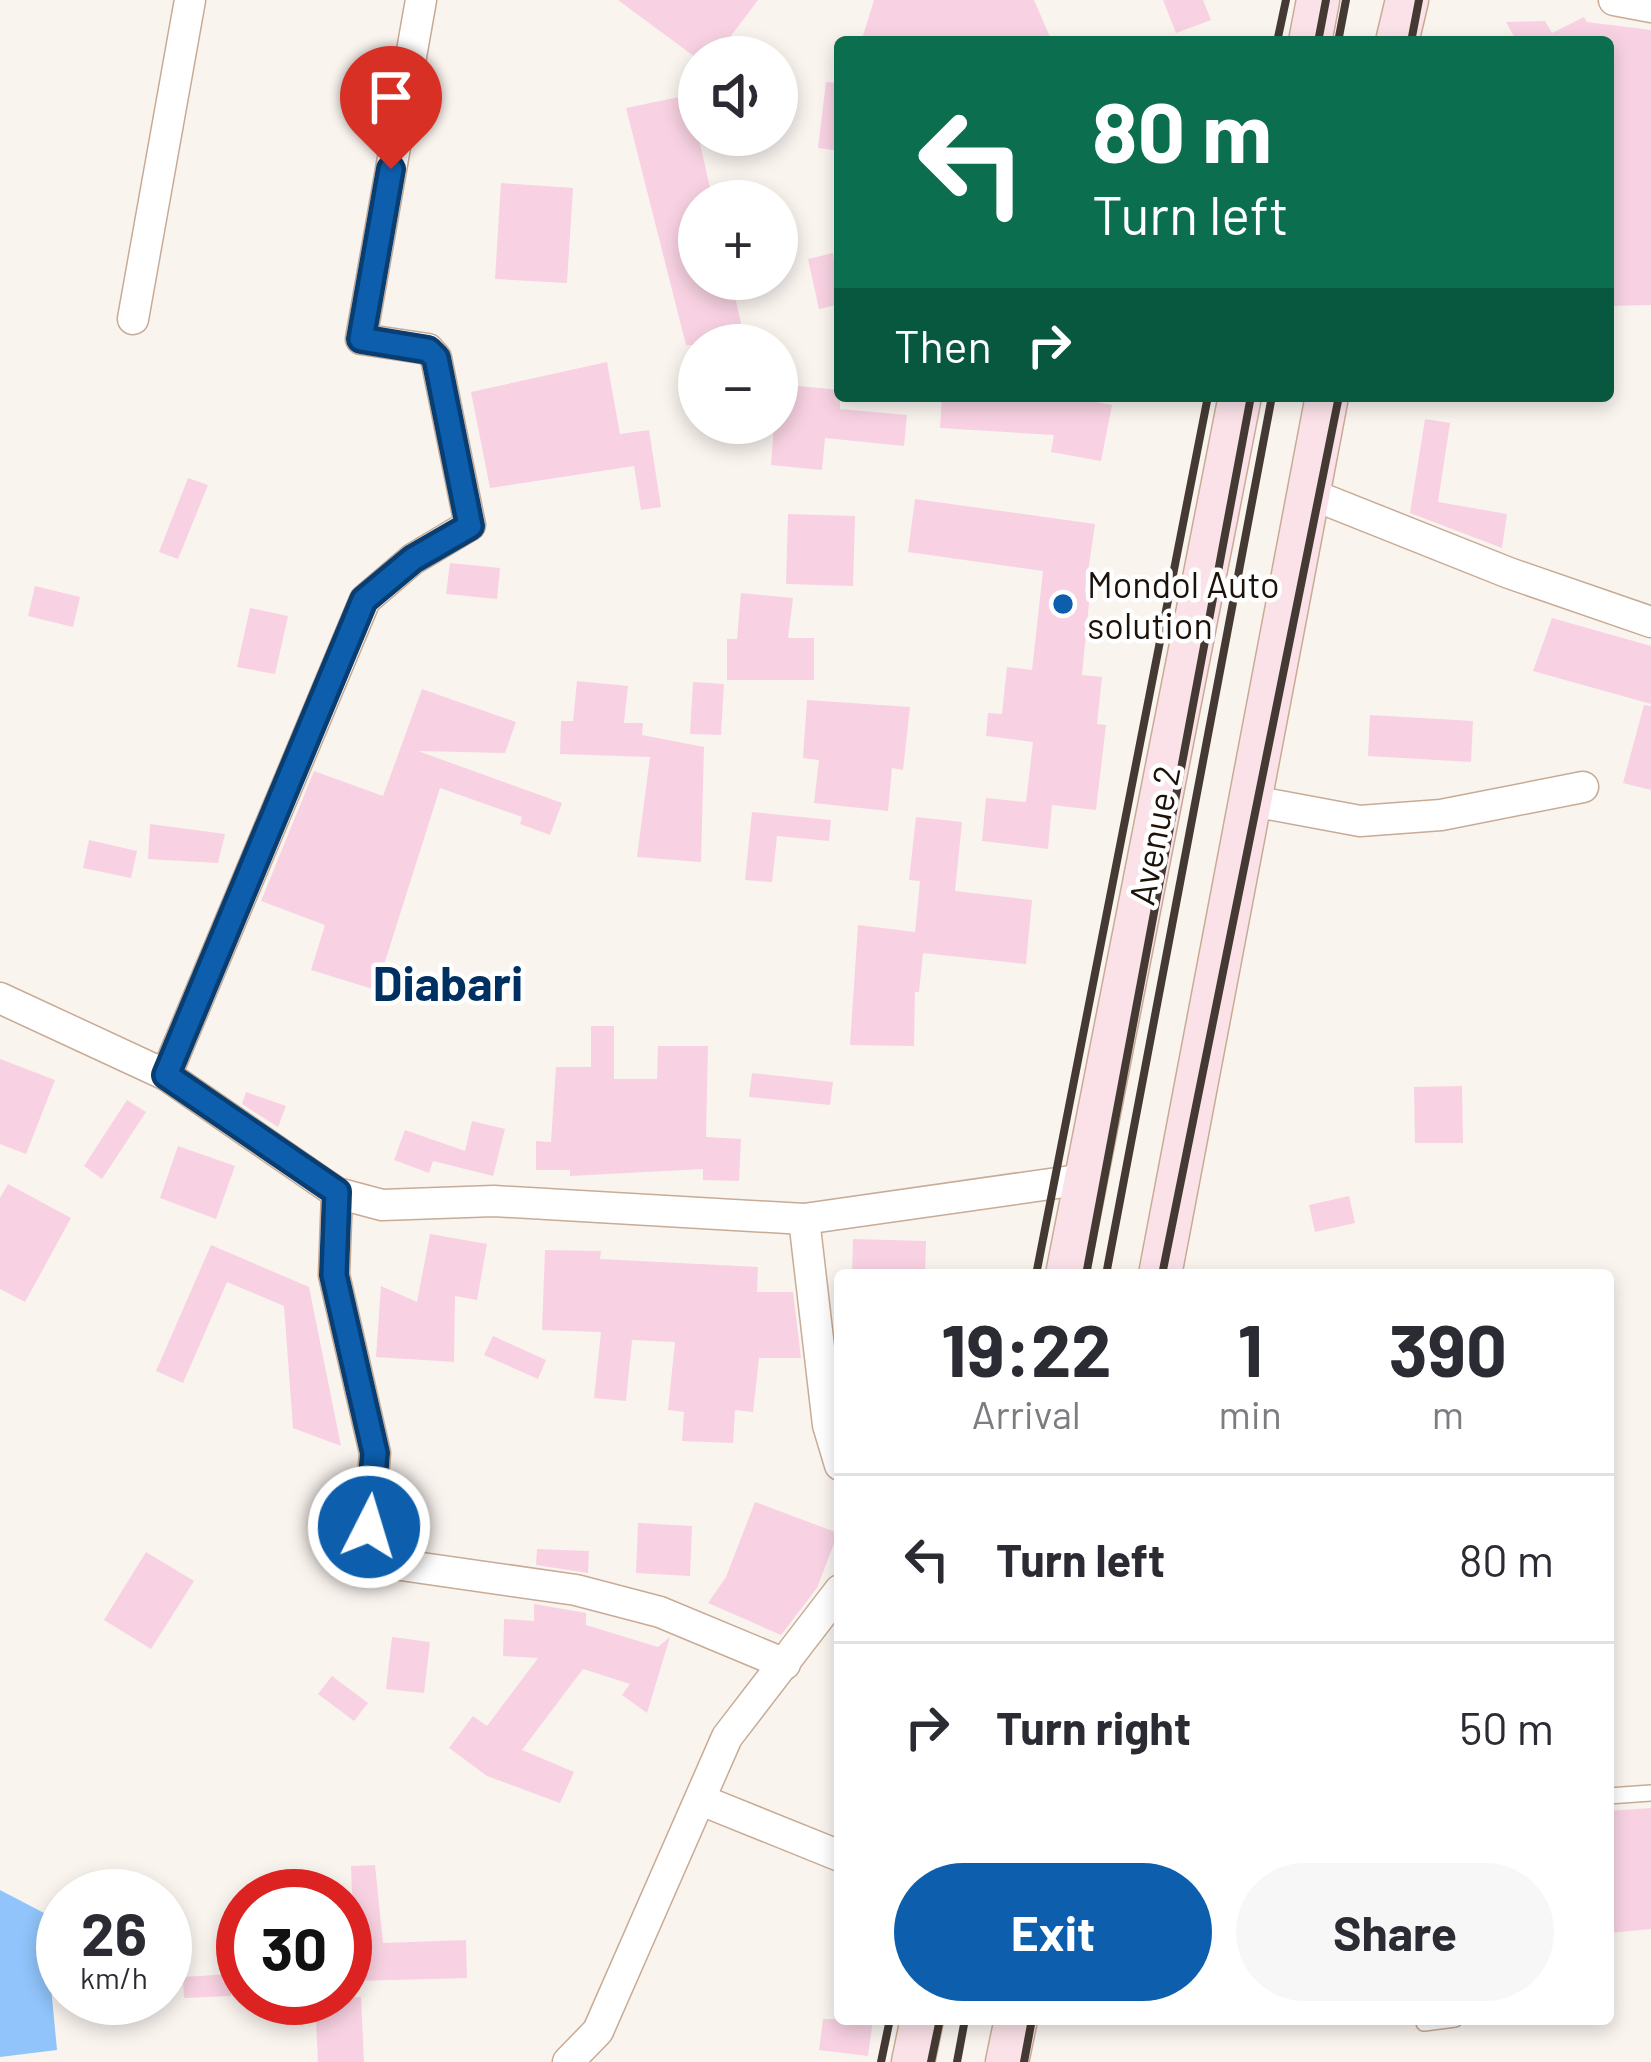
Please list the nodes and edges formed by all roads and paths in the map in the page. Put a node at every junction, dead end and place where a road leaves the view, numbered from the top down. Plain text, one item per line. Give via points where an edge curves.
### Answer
1 (190, 0) edge
2 (421, 0) edge
3 (1318, 0) edge
4 (1407, 0) edge
5 (1614, 0) edge
6 (1651, 7) edge
7 (1311, 36) edge
8 (1398, 36) edge
9 (133, 319) dead end
10 (1239, 402) edge
11 (1326, 402) edge
12 (1308, 494) junction
13 (1651, 622) edge
14 (1583, 787) dead end
15 (1252, 801) junction
16 (0, 998) edge
17 (166, 1075) junction
18 (1085, 1179) junction
19 (337, 1192) junction
20 (804, 1219) junction
21 (1067, 1269) edge
22 (1161, 1269) edge
23 (834, 1436) edge
24 (834, 1598) edge
25 (785, 1664) junction
26 (1651, 1792) edge
27 (1614, 1795) edge
28 (701, 1800) junction
29 (834, 1854) edge
30 (921, 2025) edge
31 (1015, 2025) edge
32 (568, 2062) edge
33 (913, 2062) edge
34 (1007, 2062) edge

1 - 9 street
2 - 17 street via 361,339 436,358 470,526 364,600
3 - 7 main road
4 - 8 main road
5 - 6 street
10 - 18 main road, Avenue 2
11 - 12 main road
12 - 13 street
12 - 15 main road
14 - 15 street via 1442,815 1360,821
15 - 22 main road
16 - 17 street
17 - 19 street
18 - 20 street
18 - 21 main road, Avenue 2
19 - 20 street via 382,1205 494,1201
19 - 25 street via 334,1275 375,1453 369,1527 378,1549 400,1564 575,1590 660,1612
20 - 23 street
24 - 25 street
25 - 28 street via 728,1737
26 - 27 lane
28 - 29 street
28 - 32 street via 598,2031
30 - 33 main road
31 - 34 main road

